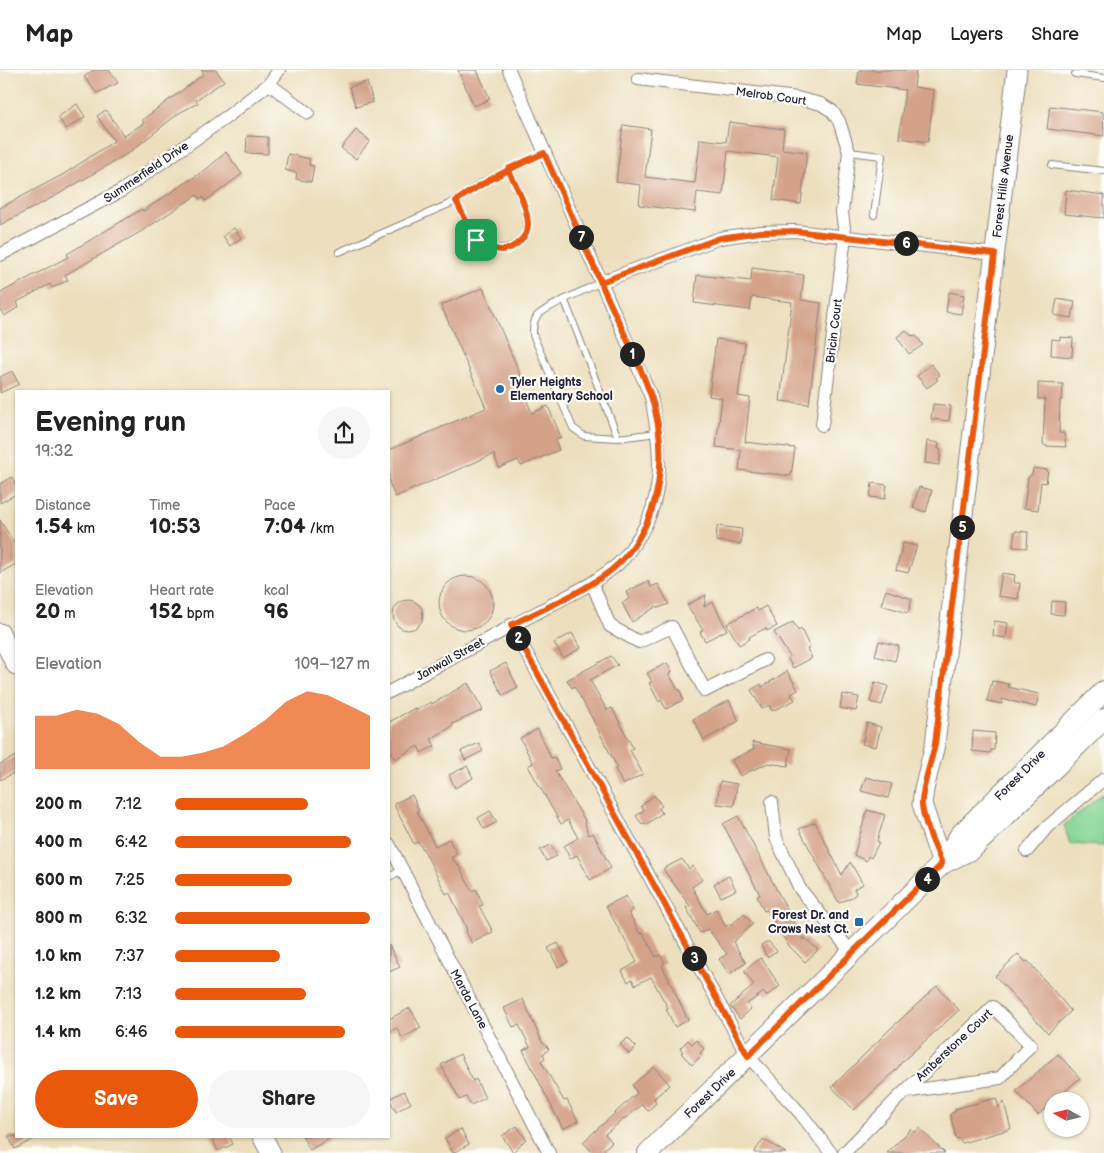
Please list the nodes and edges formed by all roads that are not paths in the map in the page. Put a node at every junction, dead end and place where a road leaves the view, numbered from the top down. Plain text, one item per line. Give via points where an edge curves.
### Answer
1 (279, 70) edge
2 (508, 70) edge
3 (1017, 70) edge
4 (1075, 74) dead end
5 (1104, 78) edge
6 (638, 79) dead end
7 (269, 84) junction
8 (308, 113) dead end
9 (849, 152) junction
10 (544, 153) junction
11 (1052, 166) dead end
12 (508, 169) junction
13 (1104, 171) edge
14 (456, 201) junction
15 (874, 215) dead end
16 (845, 236) junction
17 (339, 252) dead end
18 (995, 254) junction
19 (0, 255) edge
20 (601, 282) junction
21 (565, 301) junction
22 (822, 425) dead end
23 (658, 433) junction
24 (618, 438) junction
25 (592, 583) junction
26 (511, 625) junction
27 (6, 640) edge
28 (765, 660) dead end
29 (15, 662) edge
30 (390, 691) edge
31 (1104, 691) edge
32 (1104, 719) edge
33 (1104, 780) edge
34 (772, 802) dead end
35 (390, 846) edge
36 (1027, 851) dead end
37 (942, 864) junction
38 (402, 870) junction
39 (390, 876) edge
40 (851, 952) junction
41 (748, 1056) junction
42 (904, 1092) junction
43 (263, 1138) edge
44 (271, 1153) edge
45 (550, 1153) edge
46 (648, 1153) edge
47 (831, 1153) edge
48 (844, 1153) edge

1 - 7 street, Summerfield Drive
2 - 10 street, Janwall Street
3 - 18 street, Forest Hills Avenue
4 - 5 lane
6 - 9 street, Melrob Court via 797,98 822,104 839,121
7 - 8 street
7 - 19 street, Summerfield Drive via 121,191
9 - 15 lane via 882,156
9 - 16 street, Melrob Court via 842,212
10 - 12 lane
10 - 20 street, Janwall Street
11 - 13 lane
12 - 14 lane
12 - 14 lane via 522,198 528,225 526,233 515,246 502,250 476,240
14 - 17 lane
16 - 18 street
16 - 20 street via 795,231 720,238
16 - 22 street, Bricin Court
18 - 37 street, Forest Hills Avenue via 935,744 922,804
20 - 21 lane
20 - 23 street, Janwall Street via 651,396
21 - 24 lane
21 - 24 lane via 550,306 537,316 532,325 533,335 573,428 584,436
23 - 24 lane
23 - 25 street, Janwall Street via 660,463 656,501 643,533 621,562
25 - 26 street, Janwall Street
25 - 28 street via 610,626 639,642 672,627 705,691
26 - 30 street, Janwall Street
26 - 41 street
27 - 29 street
31 - 37 main road, Forest Drive via 960,835
32 - 37 main road, Forest Drive via 972,849
33 - 36 street via 1047,827
34 - 40 street via 776,838 800,889
35 - 38 street, Marda Lane
37 - 40 main road, Forest Drive
38 - 39 lane
38 - 45 street, Marda Lane
40 - 41 main road, Forest Drive
41 - 46 main road, Forest Drive
41 - 47 street via 801,1114
42 - 42 street, Amberstone Court via 993,1007 1031,1045 1000,1078
42 - 48 street, Amberstone Court
43 - 44 street

